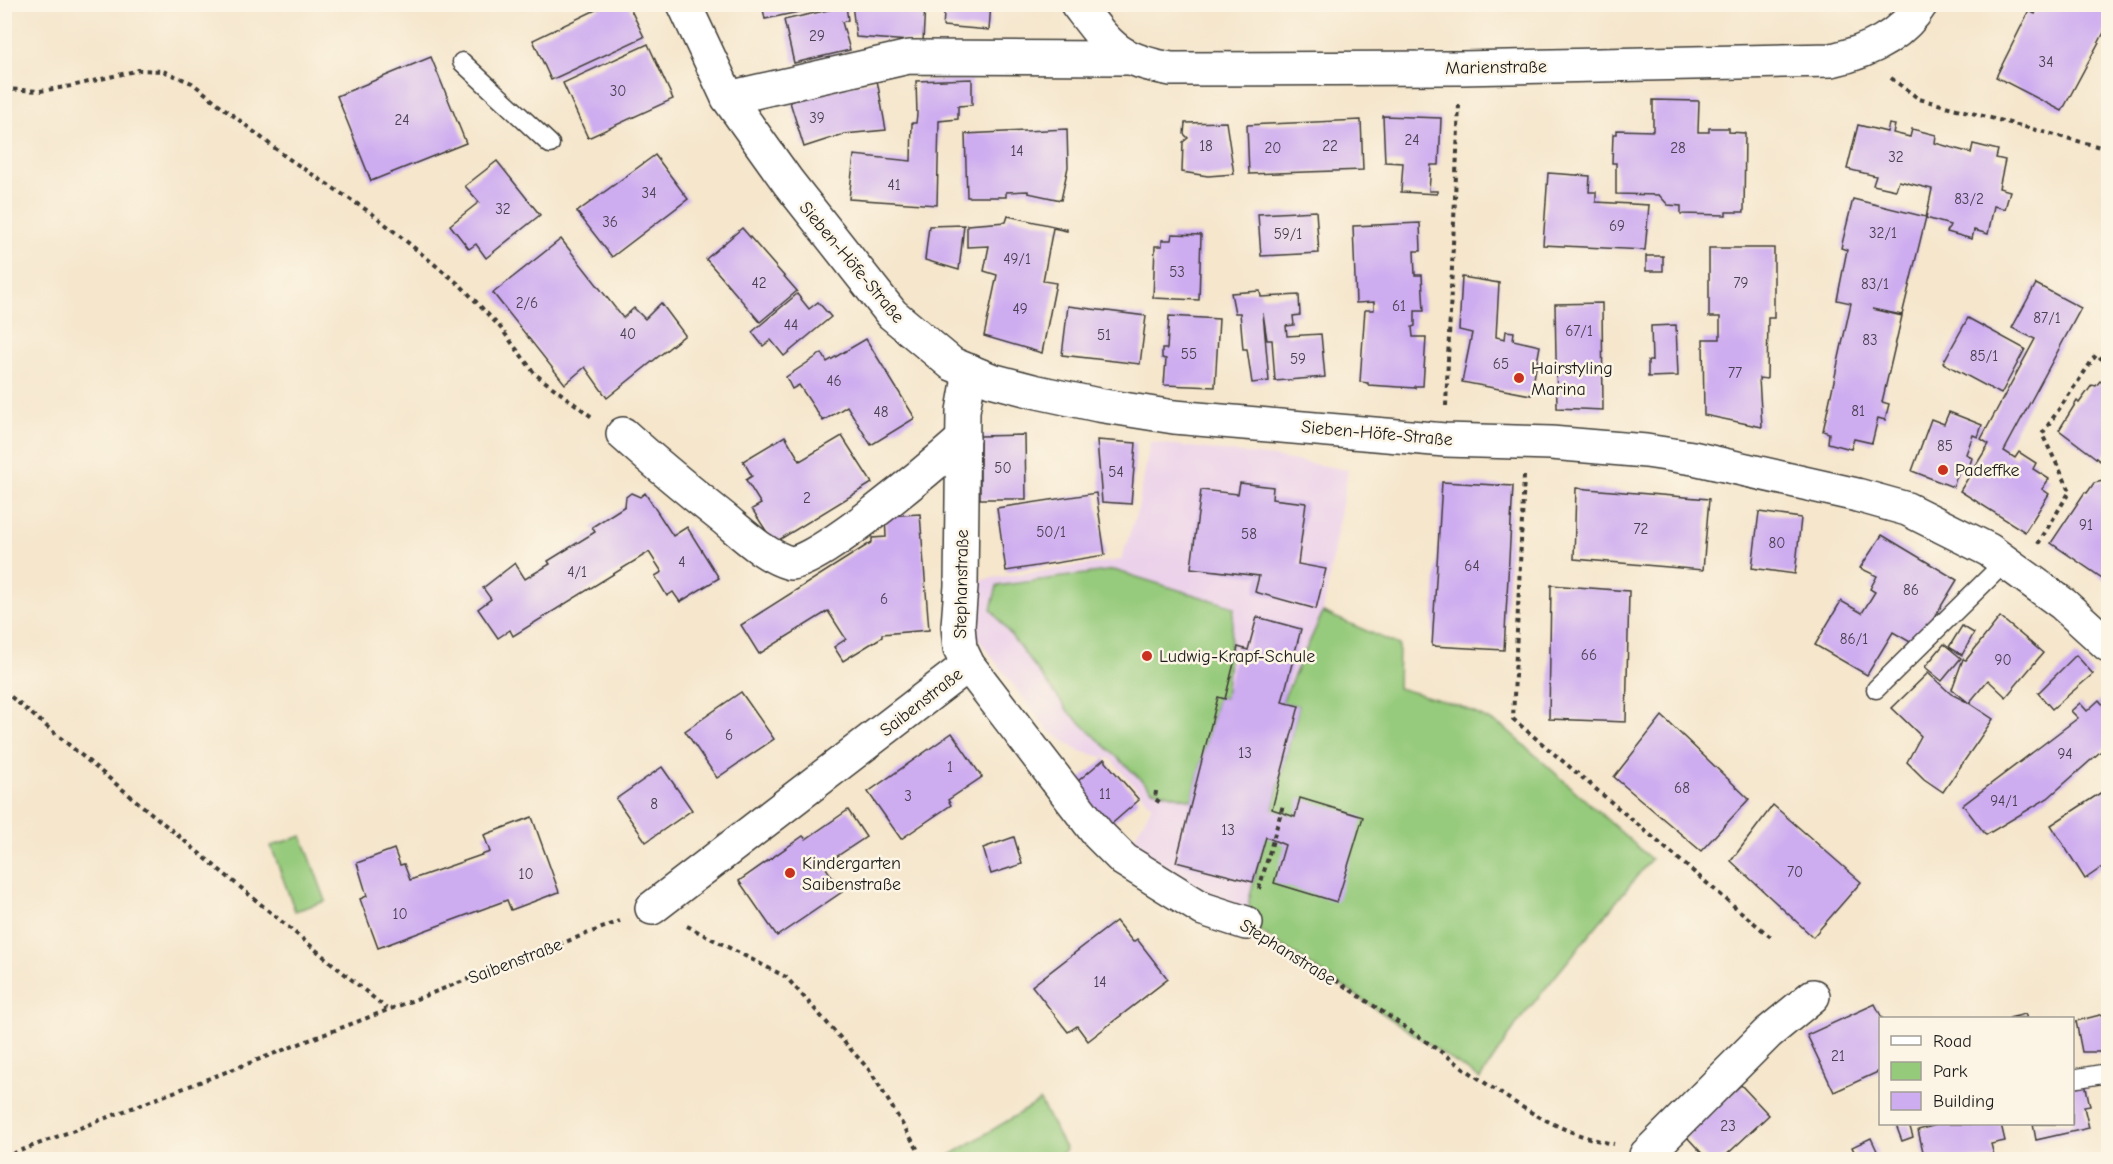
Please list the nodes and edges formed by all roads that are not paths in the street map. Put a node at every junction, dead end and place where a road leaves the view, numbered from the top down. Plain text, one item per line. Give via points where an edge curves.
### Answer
1 (684, 4) edge
2 (1077, 4) edge
3 (1921, 4) edge
4 (1126, 58) junction
5 (462, 62) dead end
6 (728, 98) junction
7 (550, 144) dead end
8 (970, 371) junction
9 (623, 434) road end
10 (963, 439) junction
11 (2012, 567) junction
12 (2109, 645) edge
13 (968, 665) junction
14 (1876, 689) dead end
15 (652, 908) road end
16 (1248, 924) road end
17 (1813, 996) dead end
18 (2109, 1073) edge
19 (2074, 1079) edge
20 (1649, 1157) edge

1 - 6 street, Sieben-Höfe-Straße
2 - 4 street, Marienstraße via 1110,47
3 - 4 street, Marienstraße via 1887,39 1859,54 1832,60 1171,69
4 - 6 street via 909,57
5 - 7 lane
6 - 8 street, Sieben-Höfe-Straße via 788,182 892,314 952,364
8 - 10 street, Stephanstraße
8 - 11 street, Sieben-Höfe-Straße via 1033,391 1174,417 1445,440 1646,451 1722,464 1906,509 1979,545
9 - 10 street via 754,543 790,563 814,555
10 - 13 street, Stephanstraße via 958,626 960,648
11 - 12 street, Sieben-Höfe-Straße via 2063,604
11 - 14 lane
13 - 15 street, Saibenstraße
13 - 16 street, Stephanstraße via 1092,827 1124,860 1203,909
17 - 20 street via 1768,1033
18 - 19 lane

